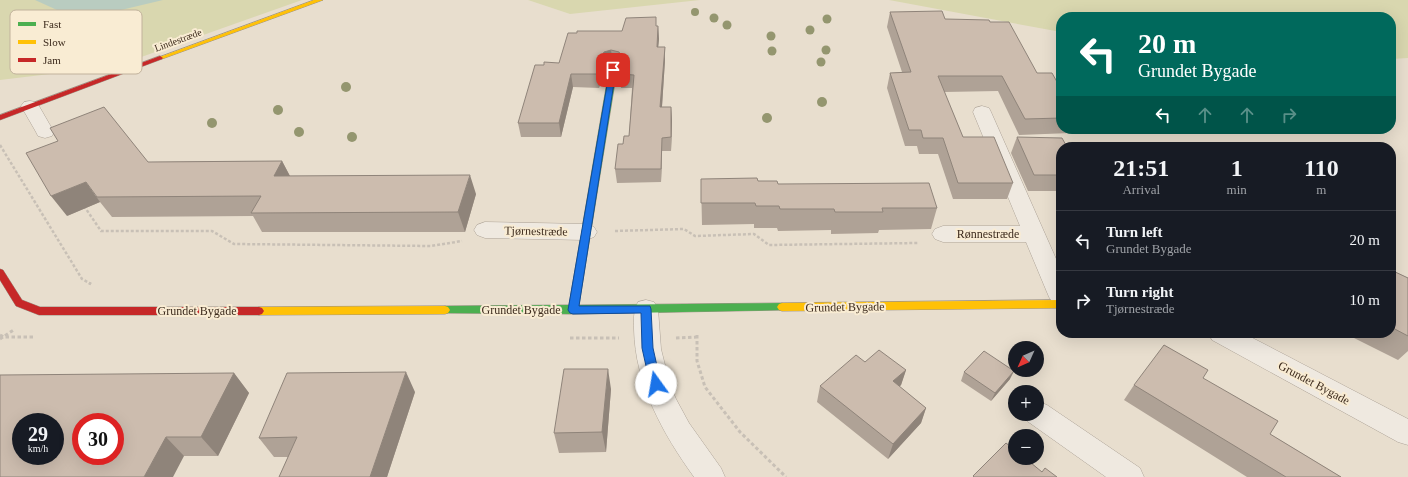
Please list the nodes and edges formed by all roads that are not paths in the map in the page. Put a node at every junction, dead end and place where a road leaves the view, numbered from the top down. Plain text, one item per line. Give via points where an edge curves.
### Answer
1 (320, 0) edge
2 (142, 65) edge
3 (613, 70) dead end
4 (118, 74) edge
5 (30, 106) junction
6 (982, 112) dead end
7 (0, 118) edge
8 (45, 132) dead end
9 (485, 230) road end
10 (586, 232) junction
11 (943, 234) road end
12 (1033, 234) junction
13 (0, 272) edge
14 (1056, 286) edge
15 (1056, 304) edge
16 (646, 309) junction
17 (573, 310) junction
18 (1229, 338) edge
19 (1044, 418) edge
20 (1408, 433) edge
21 (711, 477) edge
22 (1130, 477) edge

1 - 2 street, Lindestræde
3 - 10 street, Tjørnestræde
4 - 5 street, Lindestræde
5 - 7 street, Lindestræde
5 - 8 street
6 - 12 street, Rønnestræde
9 - 10 street, Tjørnestræde
10 - 17 street, Tjørnestræde
11 - 12 street, Rønnestræde
12 - 14 street, Rønnestræde
13 - 17 street, Grundet Bygade via 19,303 39,311
15 - 16 street, Grundet Bygade
16 - 17 street, Grundet Bygade
16 - 21 street via 648,348 656,384 672,421
18 - 20 street, Grundet Bygade
19 - 22 street

